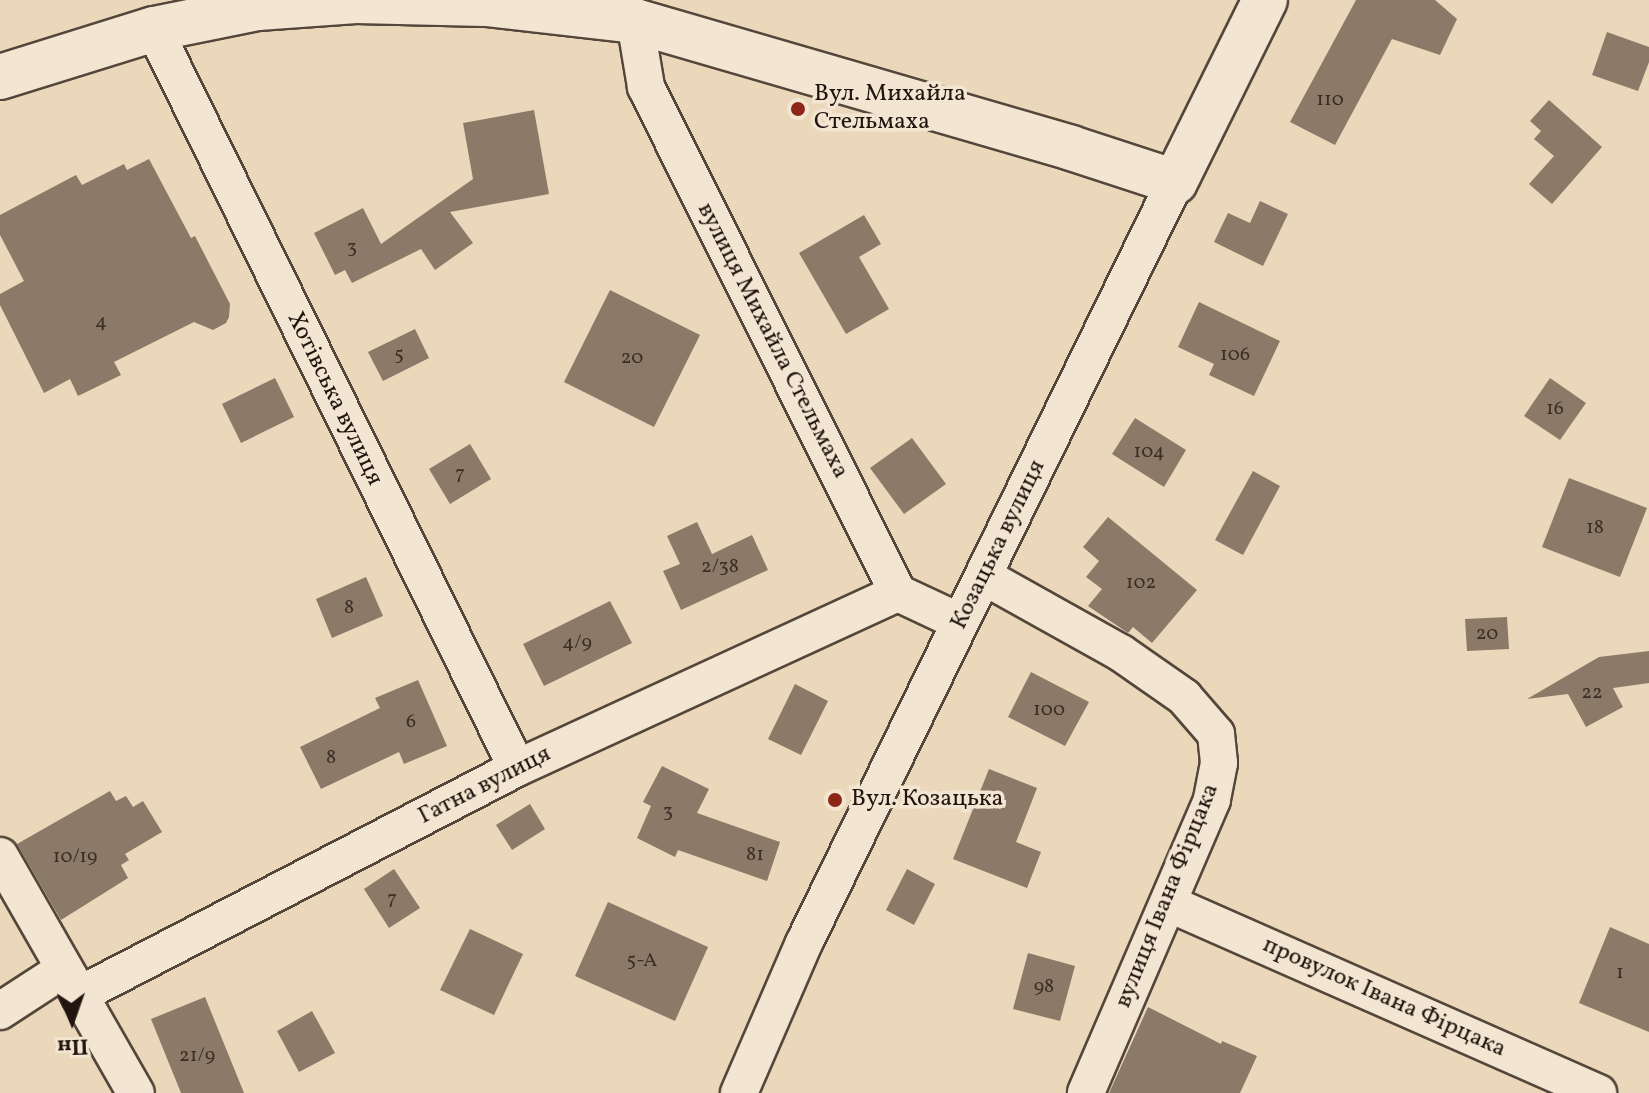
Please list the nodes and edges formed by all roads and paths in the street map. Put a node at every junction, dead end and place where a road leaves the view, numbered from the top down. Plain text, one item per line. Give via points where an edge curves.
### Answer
1 (1265, 0) edge
2 (635, 21) junction
3 (154, 29) junction
4 (0, 77) edge
5 (1175, 182) junction
6 (985, 577) junction
7 (898, 593) junction
8 (960, 622) junction
9 (517, 768) junction
10 (0, 856) edge
11 (1170, 904) junction
12 (71, 982) junction
13 (0, 1011) edge
14 (136, 1093) edge
15 (739, 1093) edge
16 (1086, 1093) edge
17 (1598, 1093) edge

1 - 5 street, Козацька вулиця
2 - 3 street via 486,4 356,1 258,8
2 - 5 street
2 - 7 street, вулиця Михайла Стельмаха via 646,87
3 - 4 street
3 - 9 street, Хотівська вулиця
5 - 6 street, Козацька вулиця
6 - 8 street, Козацька вулиця
6 - 11 street, вулиця Івана Фірцака via 1121,653 1184,697 1216,734 1219,763 1212,800
7 - 8 street
7 - 9 street, Гатна вулиця
8 - 15 street, Козацька вулиця via 804,943
9 - 12 street, Гатна вулиця
10 - 12 street
11 - 16 street, вулиця Івана Фірцака
11 - 17 street, провулок Івана Фірцака
12 - 13 street, Гатна вулиця
12 - 14 street

